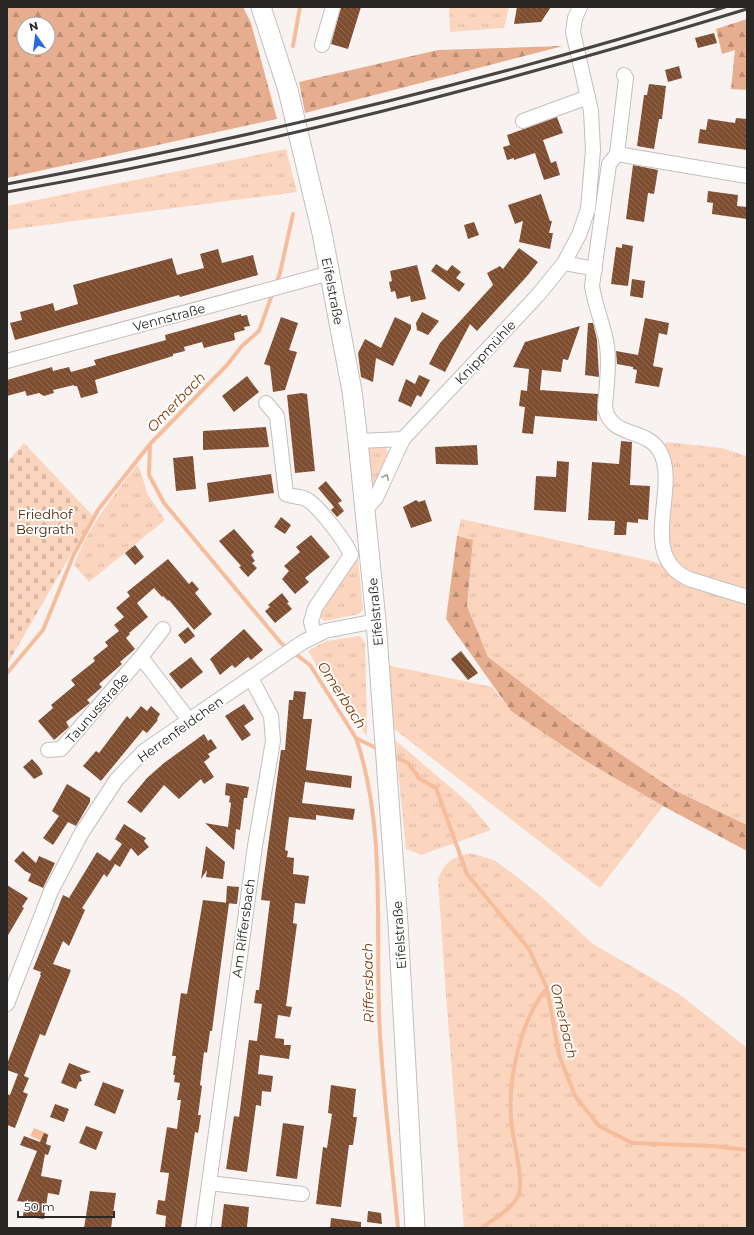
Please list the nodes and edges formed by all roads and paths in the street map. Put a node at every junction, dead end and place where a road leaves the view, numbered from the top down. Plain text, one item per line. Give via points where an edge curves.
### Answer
1 (261, 7) edge
2 (334, 7) edge
3 (580, 7) edge
4 (322, 45) dead end
5 (624, 75) dead end
6 (588, 97) junction
7 (523, 122) dead end
8 (617, 154) junction
9 (747, 176) edge
10 (564, 263) junction
11 (595, 269) junction
12 (330, 272) junction
13 (7, 361) edge
14 (266, 403) dead end
15 (404, 439) junction
16 (358, 441) junction
17 (365, 510) junction
18 (747, 596) edge
19 (376, 621) junction
20 (162, 629) dead end
21 (309, 639) junction
22 (141, 657) junction
23 (251, 678) junction
24 (189, 720) junction
25 (48, 750) dead end
26 (7, 1004) edge
27 (209, 1183) junction
28 (302, 1194) dead end
29 (203, 1228) edge
30 (415, 1228) edge

1 - 12 main road, Eifelstraße via 288,90
2 - 4 street
3 - 6 street, Knippmühle via 573,32
5 - 8 street via 626,78
6 - 7 street
6 - 10 street, Knippmühle via 593,150 588,209 579,235
8 - 9 street
8 - 11 street via 609,164
10 - 11 street
10 - 15 street, Knippmühle via 538,295
11 - 18 street via 592,286 594,304 602,321 607,348 607,416 612,424 653,442 659,449 665,475 662,528 664,548 671,566 681,576
12 - 13 street, Vennstraße
12 - 16 main road, Eifelstraße via 352,391
14 - 21 street via 277,416 286,494 305,499 314,505 348,546 351,555 315,608
15 - 16 street
17 -> 15 street, Knippmühle via 376,498
16 - 17 main road, Eifelstraße
17 - 19 main road, Eifelstraße
19 - 21 street, Herrenfeldchen via 325,631
19 - 30 main road, Eifelstraße via 398,924
20 - 22 street, Taunusstraße
21 - 23 street, Herrenfeldchen
22 - 24 street
22 - 25 street, Taunusstraße via 62,749
23 - 24 street, Herrenfeldchen
23 - 27 street, Am Riffersbach via 272,716 273,741 254,846
24 - 26 street, Herrenfeldchen via 144,751 117,779 80,834 51,891
27 - 28 street
27 - 29 street, Am Riffersbach

